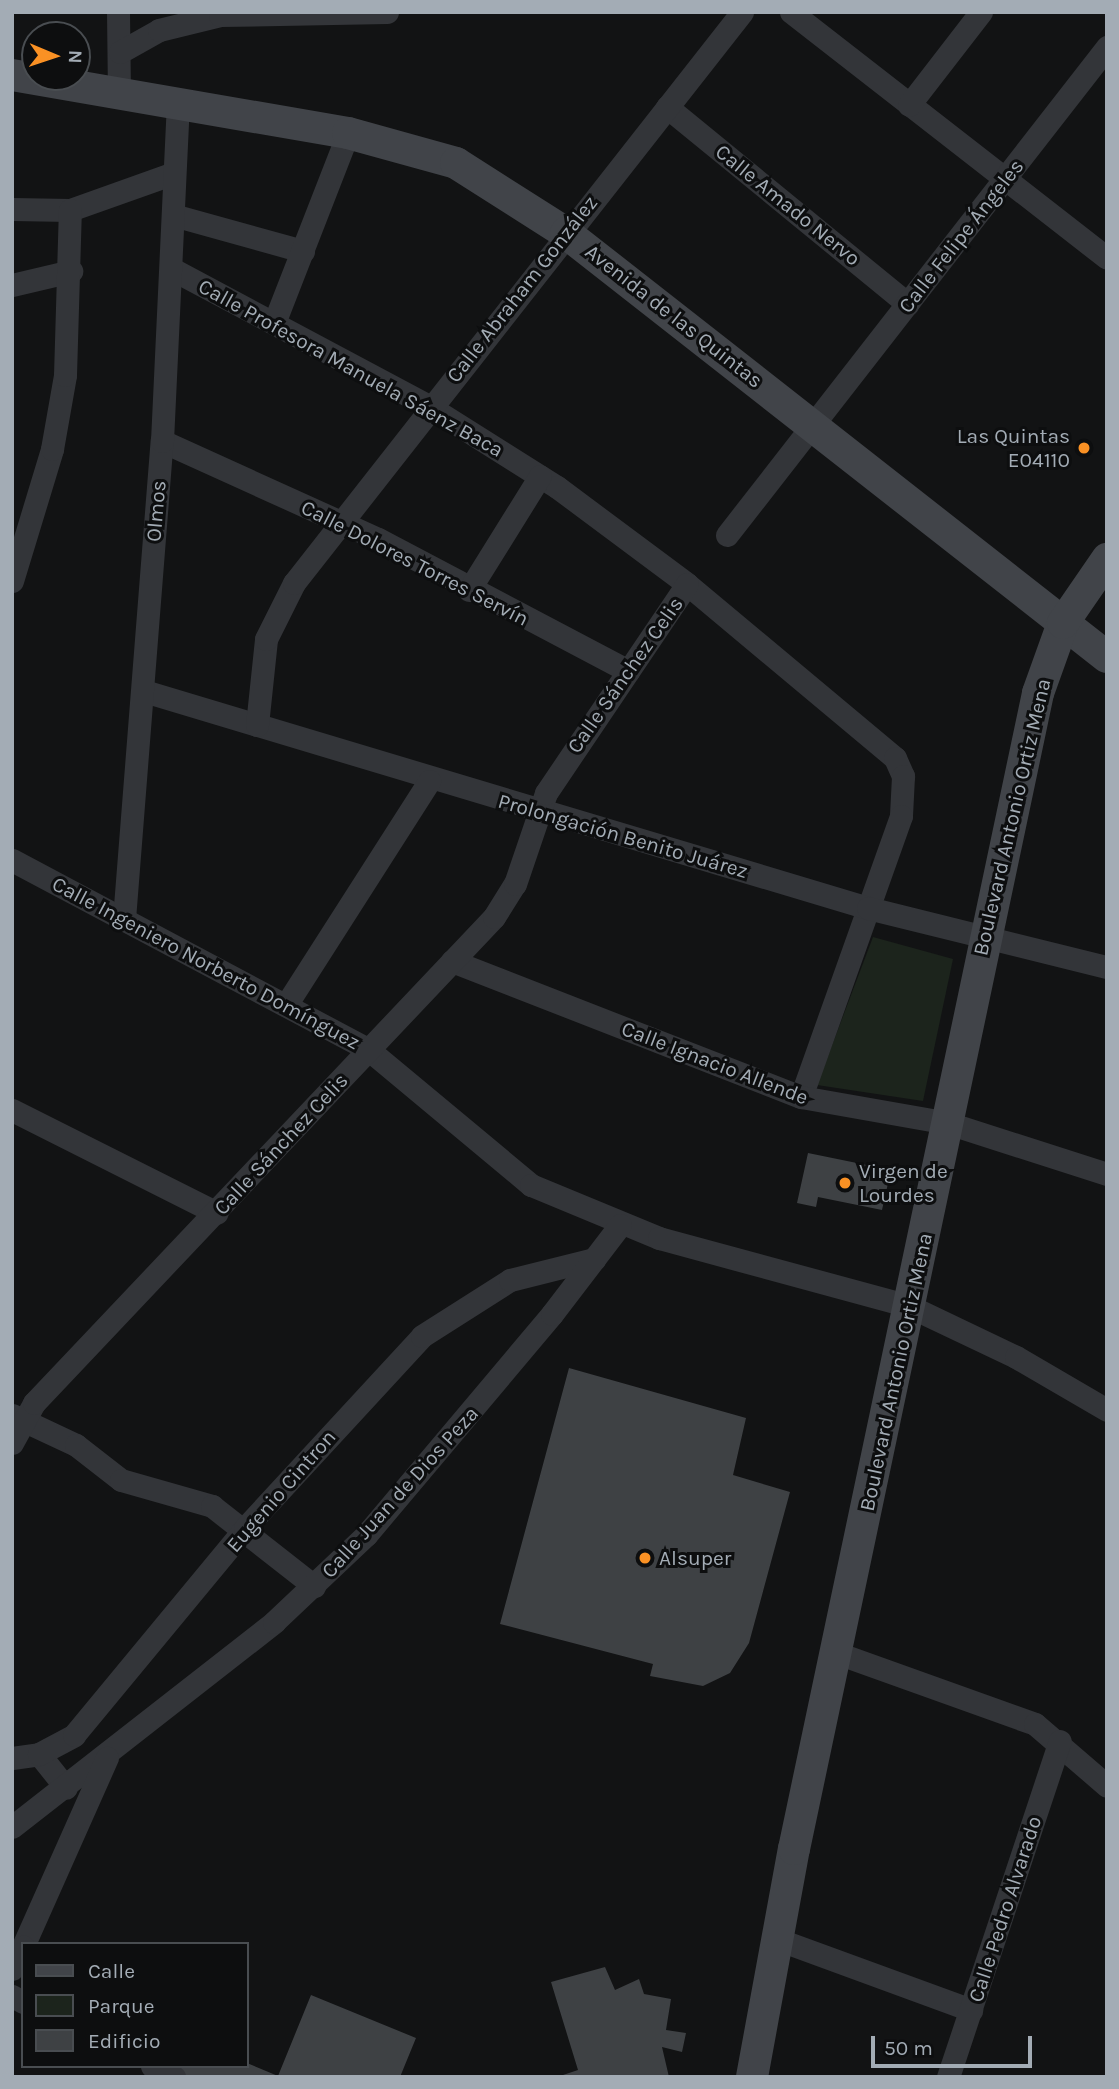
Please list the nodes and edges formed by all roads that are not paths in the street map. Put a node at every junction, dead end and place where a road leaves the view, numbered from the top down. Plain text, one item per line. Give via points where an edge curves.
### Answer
1 (118, 12) edge
2 (387, 12) edge
3 (742, 12) edge
4 (791, 12) edge
5 (981, 12) edge
6 (819, 20) edge
7 (120, 47) junction
8 (1107, 47) edge
9 (12, 75) edge
10 (119, 92) junction
11 (178, 103) junction
12 (909, 105) junction
13 (667, 107) junction
14 (348, 133) junction
15 (174, 173) junction
16 (1007, 177) junction
17 (12, 209) edge
18 (70, 210) junction
19 (173, 215) junction
20 (566, 233) junction
21 (303, 251) junction
22 (1107, 258) edge
23 (172, 270) junction
24 (71, 271) junction
25 (12, 285) edge
26 (908, 304) junction
27 (274, 323) junction
28 (430, 407) junction
29 (811, 423) junction
30 (162, 442) junction
31 (540, 476) junction
32 (337, 521) junction
33 (727, 535) dead end
34 (1107, 559) edge
35 (12, 581) edge
36 (687, 584) junction
37 (469, 590) junction
38 (1063, 624) junction
39 (1107, 657) edge
40 (628, 671) junction
41 (144, 691) junction
42 (257, 725) junction
43 (429, 781) junction
44 (538, 813) junction
45 (12, 860) edge
46 (868, 908) junction
47 (124, 919) junction
48 (984, 937) junction
49 (452, 961) junction
50 (1105, 965) edge
51 (286, 1005) junction
52 (369, 1050) junction
53 (801, 1097) junction
54 (12, 1110) edge
55 (948, 1123) junction
56 (1107, 1174) edge
57 (217, 1213) junction
58 (620, 1225) junction
59 (594, 1259) junction
60 (909, 1306) junction
61 (1107, 1410) edge
62 (18, 1417) edge
63 (12, 1443) edge
64 (245, 1528) junction
65 (314, 1587) junction
66 (837, 1653) junction
67 (1060, 1741) junction
68 (39, 1754) junction
69 (108, 1756) junction
70 (12, 1758) edge
71 (1107, 1786) edge
72 (65, 1788) junction
73 (12, 1827) edge
74 (777, 1939) junction
75 (24, 1942) edge
76 (21, 1949) edge
77 (12, 1969) edge
78 (971, 2010) junction
79 (156, 2068) edge
80 (174, 2077) edge
81 (752, 2077) edge
82 (948, 2077) edge

1 - 7 street
2 - 7 street via 220,15 159,30
3 - 13 street, Calle Abraham González
4 - 6 street
5 - 12 street
6 - 12 street
7 - 10 street
8 - 16 street, Calle Felipe Ángeles
9 - 10 main road, Avenida de las Quintas
10 - 11 main road, Avenida de las Quintas
11 - 14 main road, Avenida de las Quintas
11 - 15 street, Olmos
12 - 16 street
13 - 20 street, Calle Abraham González
13 - 26 street, Calle Amado Nervo
14 - 20 main road, Avenida de las Quintas via 456,163
14 - 21 street
15 - 18 street
15 - 19 street, Olmos
16 - 22 street
16 - 26 street, Calle Felipe Ángeles
17 - 18 street
18 - 24 street
19 - 21 street
19 - 23 street, Olmos
20 - 28 street, Calle Abraham González
20 - 29 main road, Avenida de las Quintas
21 - 27 street
23 - 27 street, Calle Profesora Manuela Sáenz Baca
23 - 30 street, Olmos
24 - 25 street
24 - 35 street via 65,375 52,449
26 - 29 street, Calle Felipe Ángeles
27 - 28 street, Calle Profesora Manuela Sáenz Baca
28 - 31 street, Calle Profesora Manuela Sáenz Baca
28 - 32 street, Calle Abraham González
29 - 33 street, Calle Felipe Ángeles
29 - 38 main road, Avenida de las Quintas
30 - 32 street, Calle Dolores Torres Servín
30 - 41 street, Olmos
31 - 36 street, Calle Profesora Manuela Sáenz Baca
31 - 37 street
32 - 37 street, Calle Dolores Torres Servín
32 - 42 street, Calle Abraham González via 277,612 261,667
34 - 38 main road, Boulevard Antonio Ortiz Mena
36 - 40 street, Calle Sánchez Celis
36 - 46 street, Calle Profesora Manuela Sáenz Baca via 895,758 905,792
37 - 40 street, Calle Dolores Torres Servín
38 - 39 main road, Avenida de las Quintas
38 - 48 main road, Boulevard Antonio Ortiz Mena via 1038,693
40 - 44 street, Calle Sánchez Celis via 559,771
41 - 42 street, Prolongación Benito Juárez
41 - 47 street, Olmos
42 - 43 street, Prolongación Benito Juárez
43 - 44 street, Prolongación Benito Juárez
43 - 51 street
44 - 46 street, Prolongación Benito Juárez
44 - 49 street, Calle Sánchez Celis via 505,903
45 - 47 street, Calle Ingeniero Norberto Domínguez
46 - 48 street, Prolongación Benito Juárez
46 - 53 street
47 - 51 street, Calle Ingeniero Norberto Domínguez
48 - 50 street, Prolongación Benito Juárez
48 - 55 main road, Boulevard Antonio Ortiz Mena
49 - 52 street, Calle Sánchez Celis
49 - 53 street, Calle Ignacio Allende
51 - 52 street, Calle Ingeniero Norberto Domínguez
52 - 57 street, Calle Sánchez Celis
52 - 58 street, Calle Ingeniero Norberto Domínguez via 511,1171
53 - 55 street, Calle Ignacio Allende
54 - 57 street
55 - 56 street, Calle Ignacio Allende
55 - 60 main road, Boulevard Antonio Ortiz Mena
57 - 62 street, Calle Sánchez Celis
58 - 59 street, Calle Juan de Dios Peza
58 - 60 street, Calle Ingeniero Norberto Domínguez
59 - 64 street, Eugenio Cintron via 510,1280 422,1336
59 - 65 street, Calle Juan de Dios Peza via 447,1443
60 - 61 street, Calle Ingeniero Norberto Domínguez via 1016,1357
60 - 66 main road, Boulevard Antonio Ortiz Mena
62 - 63 street, Calle Sánchez Celis
62 - 64 street via 76,1445 121,1480 199,1499
64 - 65 street
64 - 68 street, Eugenio Cintron via 75,1735
65 - 69 street, Calle Juan de Dios Peza
66 - 67 street via 1010,1712
66 - 74 main road, Boulevard Antonio Ortiz Mena
67 - 71 street
67 - 78 street, Calle Pedro Alvarado
68 - 70 street, Eugenio Cintron
68 - 72 street
69 - 72 street, Calle Juan de Dios Peza
69 - 75 street
72 - 73 street, Calle Juan de Dios Peza
74 - 78 street
74 - 81 main road, Boulevard Antonio Ortiz Mena
76 - 77 street
78 - 82 street, Calle Pedro Alvarado
79 - 80 street

